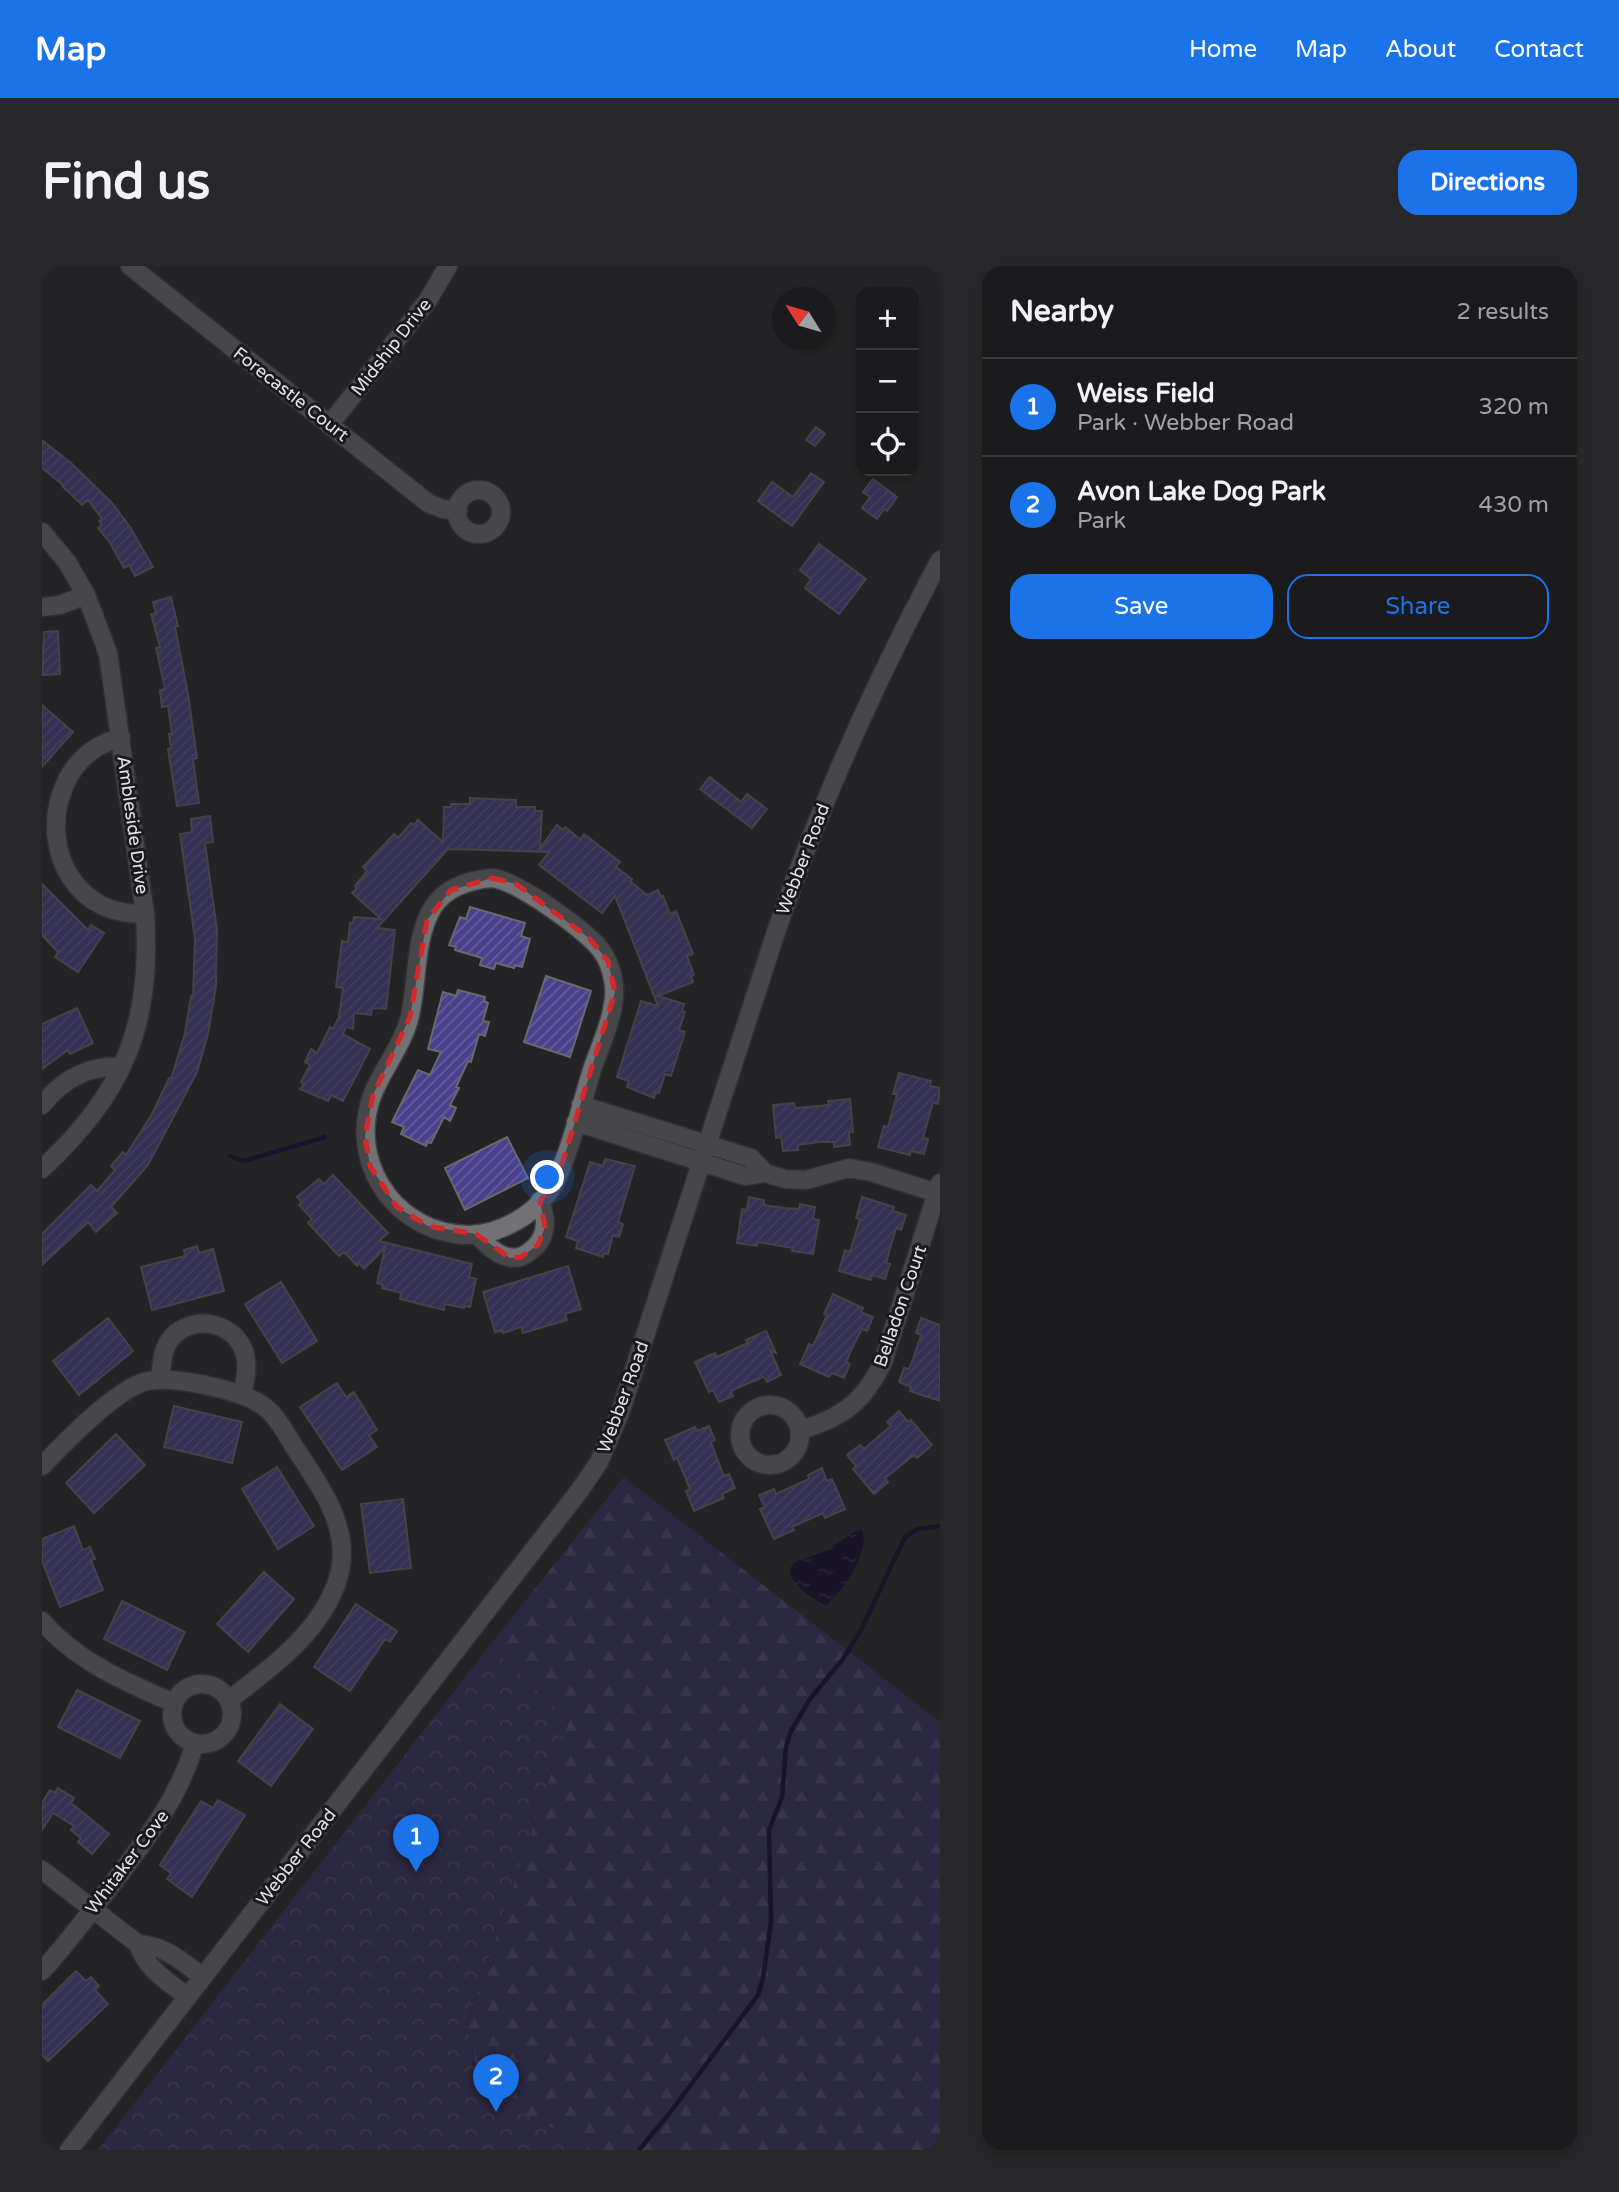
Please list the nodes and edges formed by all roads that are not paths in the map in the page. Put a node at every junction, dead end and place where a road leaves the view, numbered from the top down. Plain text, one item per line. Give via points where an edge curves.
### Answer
1 (130, 266) edge
2 (448, 266) edge
3 (330, 424) junction
4 (457, 511) dead end
5 (42, 532) edge
6 (940, 560) edge
7 (86, 595) junction
8 (42, 607) edge
9 (121, 737) junction
10 (145, 914) junction
11 (122, 1067) junction
12 (42, 1105) edge
13 (578, 1114) junction
14 (708, 1143) junction
15 (701, 1163) junction
16 (42, 1169) edge
17 (765, 1173) junction
18 (939, 1188) edge
19 (540, 1201) junction
20 (476, 1234) junction
21 (160, 1378) junction
22 (242, 1395) junction
23 (800, 1430) dead end
24 (42, 1466) edge
25 (42, 1621) edge
26 (229, 1700) junction
27 (174, 1703) junction
28 (195, 1743) junction
29 (42, 1870) edge
30 (93, 1909) junction
31 (138, 1944) junction
32 (42, 1972) edge
33 (203, 1977) junction
34 (188, 1997) junction
35 (69, 2150) edge

1 - 3 street, Forecastle Court
2 - 3 street, Midship Drive via 428,300
3 - 4 street, Forecastle Court via 428,503
5 - 7 street, Ambleside Drive
6 - 14 street, Webber Road via 861,721 802,859
7 - 8 street
7 - 9 street, Ambleside Drive via 108,653
9 - 10 street, Ambleside Drive
9 - 10 street, Ambleside Drive via 93,750 70,772 57,807 57,847 72,879 86,895 126,914
10 - 11 street, Ambleside Drive via 146,980
11 - 12 street via 102,1066 66,1080
11 - 16 street, Ambleside Drive via 86,1125
13 - 14 street
13 - 15 street
13 - 19 street via 558,1177
13 - 20 street via 615,992 608,961 589,938 516,884 502,879 463,883 441,897 427,920 410,1017 373,1095 365,1136 370,1166 397,1207 428,1226
14 - 15 street, Webber Road
14 - 17 street via 751,1158
15 - 17 street via 745,1176
15 - 33 street, Webber Road via 620,1413 599,1462
17 - 18 street via 806,1181 849,1168
18 - 23 street, Belladon Court via 874,1381 843,1413
19 - 20 street via 508,1226
19 - 20 street via 545,1217 543,1236 521,1257 498,1253
21 - 22 street
21 - 22 street via 162,1359 172,1338 183,1329 209,1323 231,1333 245,1353
21 - 24 street via 128,1388
22 - 26 street via 264,1406 279,1422 331,1505 341,1552 338,1578 311,1627 291,1650
25 - 27 street via 93,1664
26 - 27 street via 206,1684 187,1688
26 - 28 street via 233,1716 226,1732 212,1742
27 - 28 street via 176,1727
28 - 30 street, Whitaker Cove via 162,1819
29 - 30 street
30 - 31 street
30 - 32 street, Whitaker Cove
31 - 33 street via 153,1945 173,1955
31 - 34 street via 143,1959
33 - 34 street, Webber Road
34 - 35 street, Webber Road

